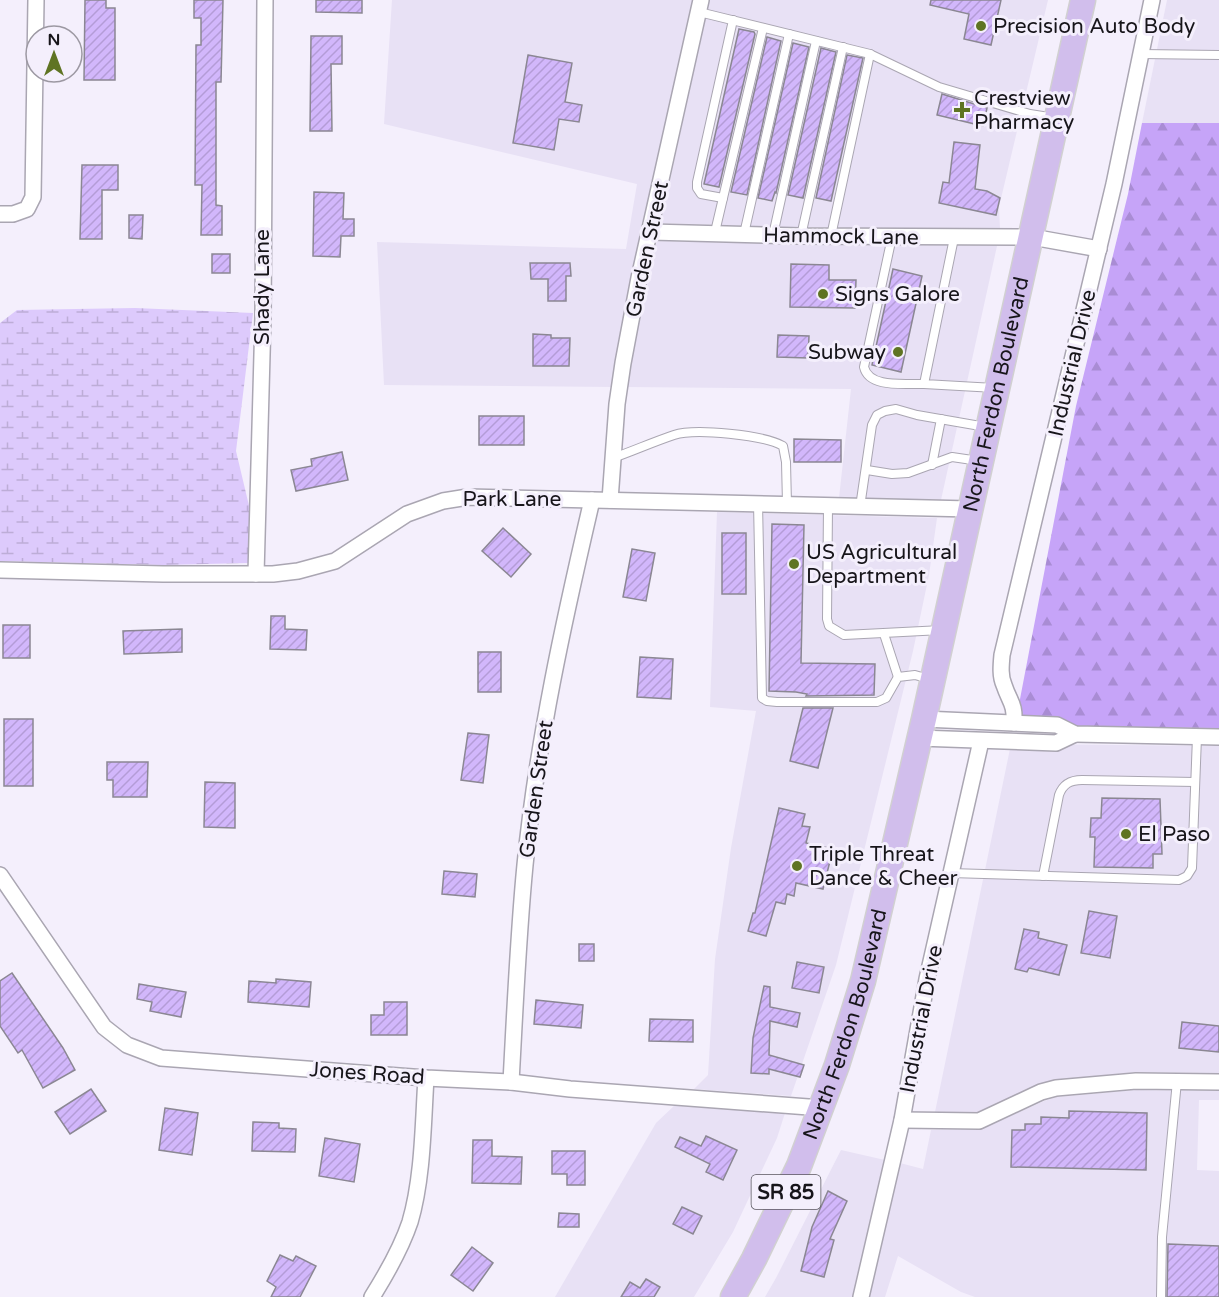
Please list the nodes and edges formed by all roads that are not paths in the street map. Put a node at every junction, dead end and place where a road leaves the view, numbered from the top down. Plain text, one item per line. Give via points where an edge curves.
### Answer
1 (36, 0) edge
2 (265, 0) edge
3 (1083, 0) edge
4 (1152, 0) edge
5 (700, 6) edge
6 (733, 21) junction
7 (763, 28) junction
8 (789, 34) junction
9 (816, 40) junction
10 (843, 47) junction
11 (870, 54) junction
12 (1141, 54) junction
13 (1219, 55) edge
14 (1058, 118) junction
15 (723, 198) junction
16 (0, 214) edge
17 (651, 232) junction
18 (715, 232) junction
19 (744, 234) junction
20 (773, 235) junction
21 (801, 236) junction
22 (831, 236) junction
23 (892, 237) junction
24 (1032, 237) junction
25 (954, 238) junction
26 (1099, 249) junction
27 (924, 384) junction
28 (996, 388) junction
29 (941, 419) junction
30 (988, 427) junction
31 (613, 458) junction
32 (980, 461) junction
33 (932, 465) junction
34 (867, 470) junction
35 (592, 500) junction
36 (610, 500) junction
37 (759, 503) junction
38 (787, 504) junction
39 (828, 506) junction
40 (860, 507) junction
41 (970, 509) junction
42 (0, 570) edge
43 (256, 574) junction
44 (943, 630) junction
45 (884, 634) junction
46 (898, 677) junction
47 (932, 680) junction
48 (1014, 723) junction
49 (922, 728) junction
50 (1076, 734) junction
51 (1197, 737) junction
52 (1219, 737) edge
53 (981, 741) junction
54 (1195, 782) junction
55 (951, 873) junction
56 (0, 875) edge
57 (1042, 876) junction
58 (426, 1078) junction
59 (1177, 1081) junction
60 (511, 1082) junction
61 (1219, 1082) edge
62 (822, 1108) junction
63 (902, 1120) junction
64 (372, 1297) edge
65 (732, 1297) edge
66 (861, 1297) edge
67 (1161, 1297) edge

1 - 16 street via 33,197 27,208
2 - 43 street, Shady Lane
3 - 14 main road, North Ferdon Boulevard / SR 85
4 - 12 street, Industrial Drive
5 - 6 lane
5 - 17 street, Garden Street
6 - 7 lane
6 - 15 lane via 697,182 701,194
7 - 8 lane
7 - 15 lane
8 - 9 lane
8 - 19 lane
9 - 10 lane
9 - 20 lane
10 - 11 lane
10 - 21 lane
11 - 14 lane via 939,87 1030,114
11 - 22 lane
12 - 13 lane
12 - 26 street, Industrial Drive
14 - 24 main road, North Ferdon Boulevard / SR 85
15 - 18 lane
17 - 18 street, Hammock Lane
17 - 31 street, Garden Street via 623,363
18 - 19 street, Hammock Lane
19 - 20 street, Hammock Lane
20 - 21 street, Hammock Lane
21 - 22 street, Hammock Lane
22 - 23 street, Hammock Lane
23 - 25 street, Hammock Lane
23 - 27 lane via 864,367 870,378 879,382
24 - 25 street, Hammock Lane
24 - 26 street, Hammock Lane
24 - 28 main road, North Ferdon Boulevard / SR 85
25 - 27 lane
26 - 48 street, Industrial Drive via 1002,655 1001,673 1013,703
27 - 28 lane
28 - 30 main road, North Ferdon Boulevard / SR 85
29 - 30 lane
29 - 33 lane
29 - 34 lane via 896,409 877,415 872,425
30 - 32 main road, North Ferdon Boulevard / SR 85
31 - 36 street, Garden Street
31 - 38 lane via 688,432 775,442 783,447 786,462
32 - 33 lane via 952,457
32 - 41 main road, North Ferdon Boulevard / SR 85
33 - 34 lane via 908,473
34 - 40 lane
35 - 36 street, Park Lane
35 - 43 street, Park Lane via 468,497 443,501 407,514 334,561 297,571
35 - 60 street, Garden Street via 552,683 525,864
36 - 37 street, Park Lane
37 - 38 street, Park Lane
37 - 46 lane via 762,698 777,702 877,702 886,698
38 - 39 street, Park Lane
39 - 40 street, Park Lane
39 - 45 lane via 829,627 843,635
40 - 41 street, Park Lane
41 - 44 main road, North Ferdon Boulevard / SR 85
42 - 43 street, Park Lane
44 - 45 lane
44 - 47 main road, North Ferdon Boulevard / SR 85
45 - 46 lane
46 - 47 lane via 915,675
47 - 49 main road, North Ferdon Boulevard / SR 85
48 - 49 street
48 - 50 street via 1057,725
49 - 53 street
49 - 62 main road, North Ferdon Boulevard / SR 85 via 863,981
50 - 51 street
50 - 53 street via 1056,743
51 - 52 street
51 - 54 lane
53 - 55 street, Industrial Drive
54 - 57 lane via 1067,783 1059,795
54 - 57 lane via 1192,868 1186,876 1179,880
55 - 57 lane
55 - 63 street, Industrial Drive
56 - 58 street, Jones Road via 104,1027 136,1050 161,1058
58 - 60 street, Jones Road
58 - 64 street via 410,1222 392,1265
59 - 61 street
59 - 63 street via 1056,1088 979,1121
59 - 67 lane via 1162,1236
60 - 62 street, Jones Road
62 - 65 main road, North Ferdon Boulevard / SR 85 via 799,1166
63 - 66 street, Industrial Drive

